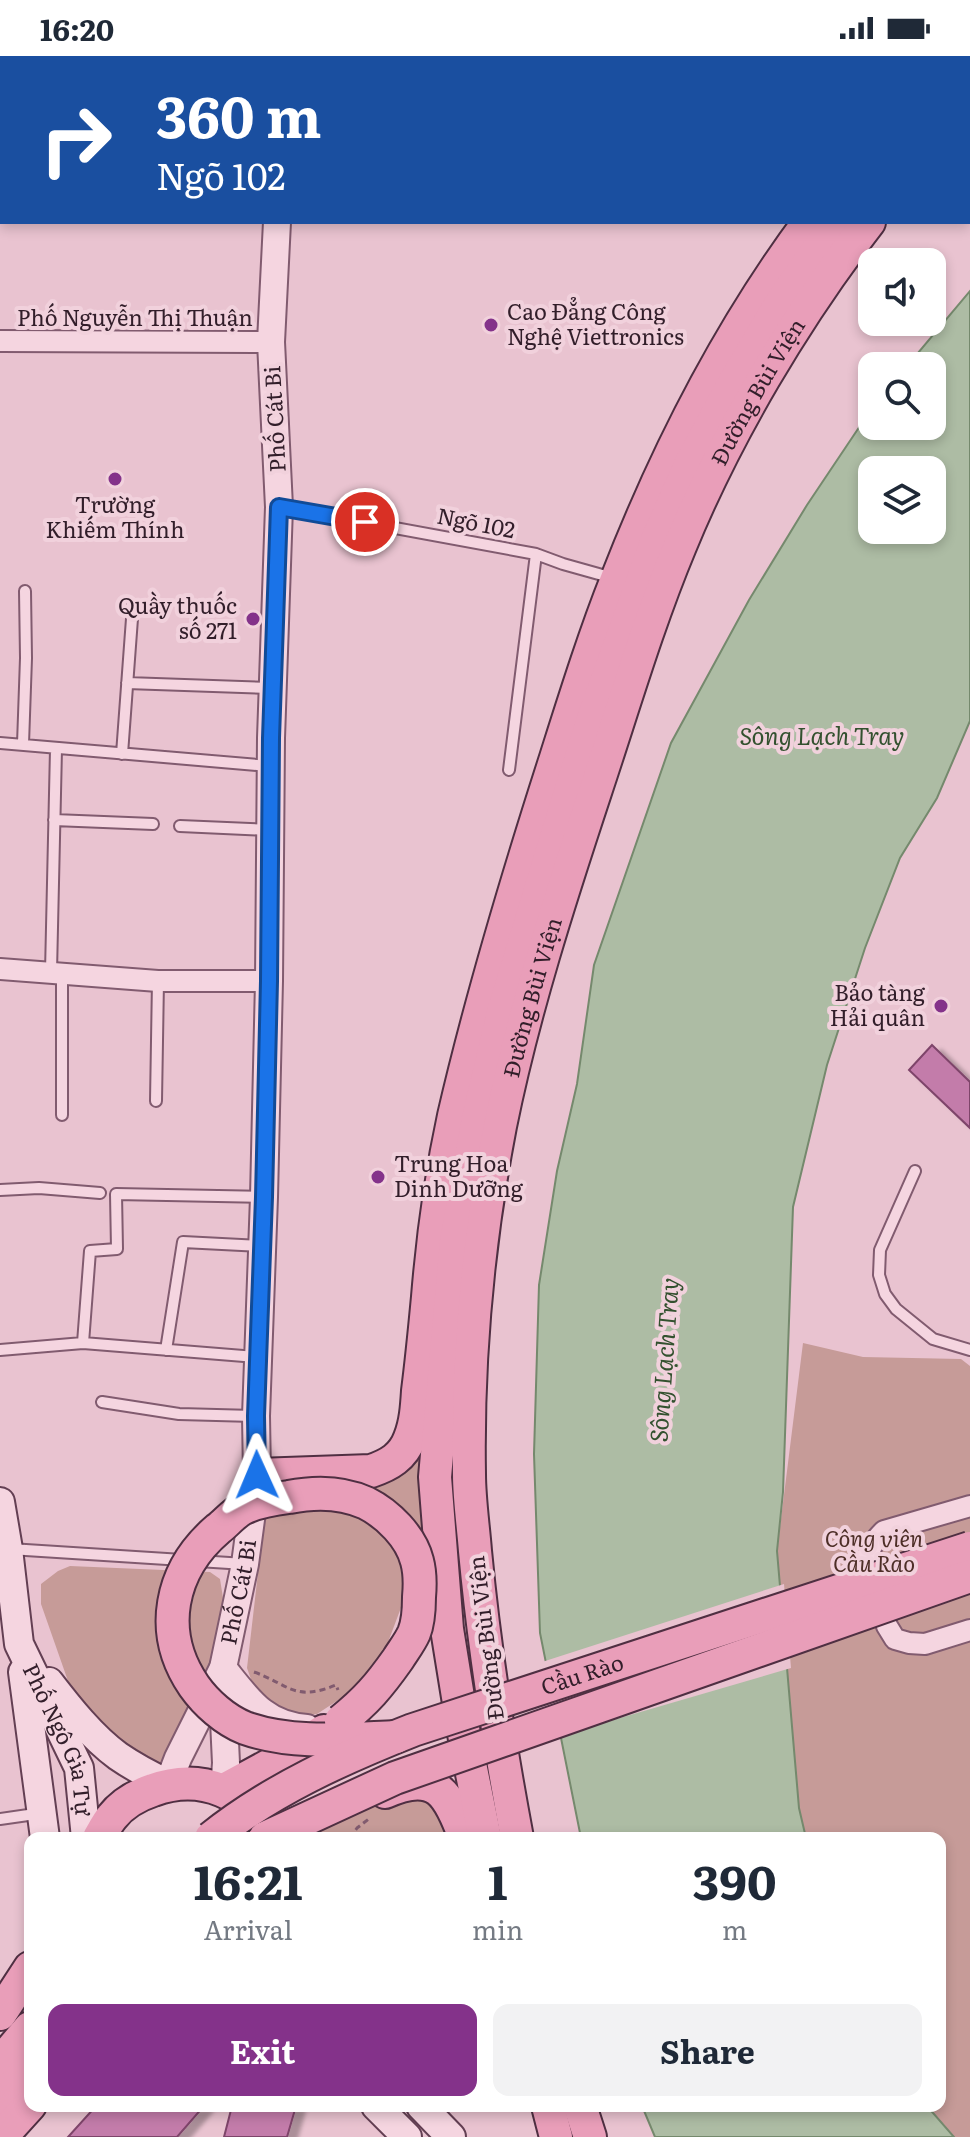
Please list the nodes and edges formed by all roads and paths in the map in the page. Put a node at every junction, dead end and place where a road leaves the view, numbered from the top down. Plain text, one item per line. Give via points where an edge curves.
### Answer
1 (277, 224) edge
2 (808, 224) edge
3 (836, 224) edge
4 (868, 224) edge
5 (0, 341) edge
6 (271, 342) junction
7 (279, 507) junction
8 (536, 554) junction
9 (617, 579) junction
10 (25, 591) dead end
11 (133, 605) dead end
12 (127, 683) junction
13 (273, 688) junction
14 (0, 743) edge
15 (23, 744) junction
16 (56, 749) junction
17 (122, 754) junction
18 (271, 766) junction
19 (509, 770) dead end
20 (54, 820) junction
21 (153, 824) dead end
22 (180, 826) dead end
23 (270, 830) junction
24 (0, 969) edge
25 (56, 973) junction
26 (158, 981) junction
27 (269, 981) junction
28 (156, 1101) dead end
29 (62, 1115) dead end
30 (915, 1171) dead end
31 (0, 1190) edge
32 (100, 1193) dead end
33 (264, 1197) junction
34 (445, 1240) junction
35 (262, 1246) junction
36 (83, 1343) junction
37 (0, 1350) edge
38 (166, 1350) junction
39 (970, 1350) edge
40 (259, 1357) junction
41 (102, 1402) dead end
42 (256, 1416) junction
43 (257, 1475) junction
44 (0, 1502) edge
45 (970, 1506) edge
46 (970, 1548) edge
47 (8, 1549) junction
48 (245, 1564) junction
49 (970, 1576) edge
50 (970, 1630) edge
51 (19, 1644) junction
52 (223, 1668) junction
53 (334, 1725) junction
54 (396, 1737) junction
55 (168, 1784) junction
56 (224, 1790) junction
57 (0, 1819) edge
58 (44, 1826) edge
59 (86, 1832) edge
60 (103, 1832) edge
61 (219, 1832) edge
62 (278, 1832) edge
63 (291, 1832) edge
64 (308, 1832) edge
65 (463, 1832) edge
66 (484, 1832) edge
67 (516, 1832) edge
68 (24, 1983) edge
69 (0, 2014) edge
70 (24, 2035) edge
71 (0, 2063) edge
72 (24, 2074) edge
73 (0, 2101) edge
74 (24, 2112) edge
75 (382, 2112) edge
76 (427, 2112) edge
77 (550, 2112) edge
78 (582, 2112) edge
79 (1, 2137) edge
80 (407, 2137) edge
81 (451, 2137) edge
82 (556, 2137) edge
83 (590, 2137) edge

1 - 6 street, Phố Cát Bi
2 - 9 main road, Đường Bùi Viện via 693,407
3 - 34 main road, Đường Bùi Viện via 734,383 651,554 593,719 504,1009
4 - 67 main road, Đường Bùi Viện via 755,396 679,547 581,836 527,1015 501,1124 481,1239 468,1477 481,1615
5 - 6 street, Phố Nguyễn Thị Thuận
6 - 7 street, Phố Cát Bi
7 - 8 lane, Ngõ 102
7 - 13 street, Phố Cát Bi
8 - 9 lane, Ngõ 102
8 - 19 lane
9 - 34 main road, Đường Bùi Viện via 540,806 472,1036 451,1129
10 - 15 lane
11 - 12 lane
12 - 13 lane
12 - 17 lane
13 - 18 street, Phố Cát Bi
14 - 15 lane
15 - 16 lane
16 - 17 lane
16 - 20 lane
17 - 18 lane
18 - 23 street, Phố Cát Bi
20 - 21 lane
20 - 25 lane
22 - 23 lane
23 - 27 street, Phố Cát Bi
24 - 25 street
25 - 26 street
25 - 29 lane
26 - 27 street
26 - 28 lane
27 - 33 street, Phố Cát Bi
30 - 39 lane via 880,1250 879,1275 896,1309 933,1339
31 - 32 lane
33 - 35 street, Phố Cát Bi
33 - 36 lane via 116,1194 117,1249 90,1251
34 - 43 main road, Đường Bùi Viện via 414,1425 400,1455 371,1471
34 - 66 main road, Đường Bùi Viện via 435,1477 447,1629
35 - 38 lane via 183,1242
35 - 40 street, Phố Cát Bi
36 - 37 lane
36 - 38 lane
38 - 40 lane
40 - 42 street, Phố Cát Bi
41 - 42 lane via 179,1414
42 - 43 street, Phố Cát Bi
43 - 48 street, Phố Cát Bi
44 - 47 main road, Phố Ngô Gia Tự
45 - 50 street via 884,1531 874,1541 867,1563 895,1639 925,1644
46 - 54 main road, Cầu Rào, bridge
47 - 48 lane
47 - 51 main road, Phố Ngô Gia Tự
48 - 52 street, Phố Cát Bi
49 - 63 main road, Cầu Rào, bridge via 395,1778
51 - 55 main road, Phố Ngô Gia Tự via 101,1741
51 - 58 main road
51 - 59 main road, Phố Ngô Gia Tự via 79,1768
52 - 53 street via 263,1714 293,1727
52 - 55 street, Phố Cát Bi
52 - 56 street, Phố Cát Bi
53 - 54 main road, bridge via 377,1689 414,1633 417,1561 407,1538 366,1503 308,1493 242,1509 204,1541 179,1583 173,1637 198,1692 243,1727 265,1734 298,1739
53 - 56 main road
54 - 61 main road, Cầu Rào, bridge via 276,1793
55 - 56 main road
55 - 60 main road via 138,1795 113,1815
56 - 62 main road
57 - 58 lane
64 - 65 main road via 391,1789 417,1782 443,1794
68 - 69 main road
70 - 71 main road
72 - 73 main road
74 - 79 main road
75 - 80 main road
76 - 81 main road
77 - 82 main road
78 - 83 main road

